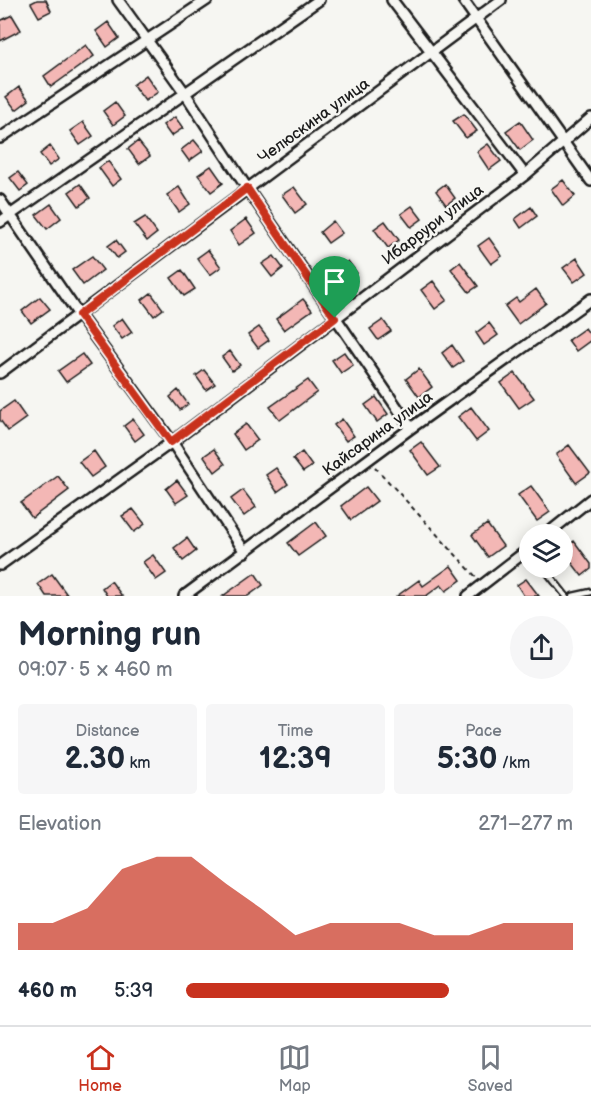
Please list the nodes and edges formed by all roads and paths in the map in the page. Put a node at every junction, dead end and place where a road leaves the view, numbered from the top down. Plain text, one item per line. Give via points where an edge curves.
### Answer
1 (118, 0) edge
2 (207, 0) edge
3 (319, 0) edge
4 (392, 0) edge
5 (463, 0) edge
6 (501, 0) edge
7 (475, 20) junction
8 (147, 41) junction
9 (432, 52) junction
10 (185, 93) junction
11 (591, 118) edge
12 (0, 138) edge
13 (563, 142) junction
14 (525, 175) junction
15 (591, 181) edge
16 (247, 188) junction
17 (0, 200) edge
18 (10, 215) junction
19 (0, 222) edge
20 (591, 300) edge
21 (79, 315) junction
22 (335, 318) junction
23 (0, 374) edge
24 (411, 428) junction
25 (171, 442) junction
26 (368, 460) junction
27 (591, 500) edge
28 (560, 524) edge
29 (245, 552) junction
30 (519, 556) edge
31 (0, 565) edge
32 (552, 578) edge
33 (483, 584) junction
34 (591, 592) edge
35 (184, 596) edge
36 (468, 596) edge
37 (566, 596) edge
38 (573, 596) edge

1 - 8 street
2 - 8 street
3 - 10 street
4 - 9 street
5 - 7 street
6 - 7 street, Челюскина улица
7 - 9 street, Челюскина улица
7 - 13 street
8 - 10 street
8 - 12 street
9 - 14 street
9 - 16 street, Челюскина улица
10 - 16 street
10 - 18 street
11 - 13 street, Ибаррури улица
13 - 14 street, Ибаррури улица
13 - 15 street
14 - 22 street, Ибаррури улица
16 - 21 street, Челюскина улица
16 - 22 street
17 - 18 street
18 - 19 street
18 - 21 street
20 - 24 street, Кайсарина улица
21 - 23 street, Челюскина улица
21 - 25 street
22 - 24 street
22 - 25 street, Ибаррури улица
24 - 26 street, Кайсарина улица
25 - 29 street
25 - 31 street, Ибаррури улица
26 - 29 street, Кайсарина улица
26 - 33 path
27 - 28 street
29 - 35 street, Кайсарина улица
30 - 33 street
32 - 37 lane
33 - 36 street
34 - 38 lane

